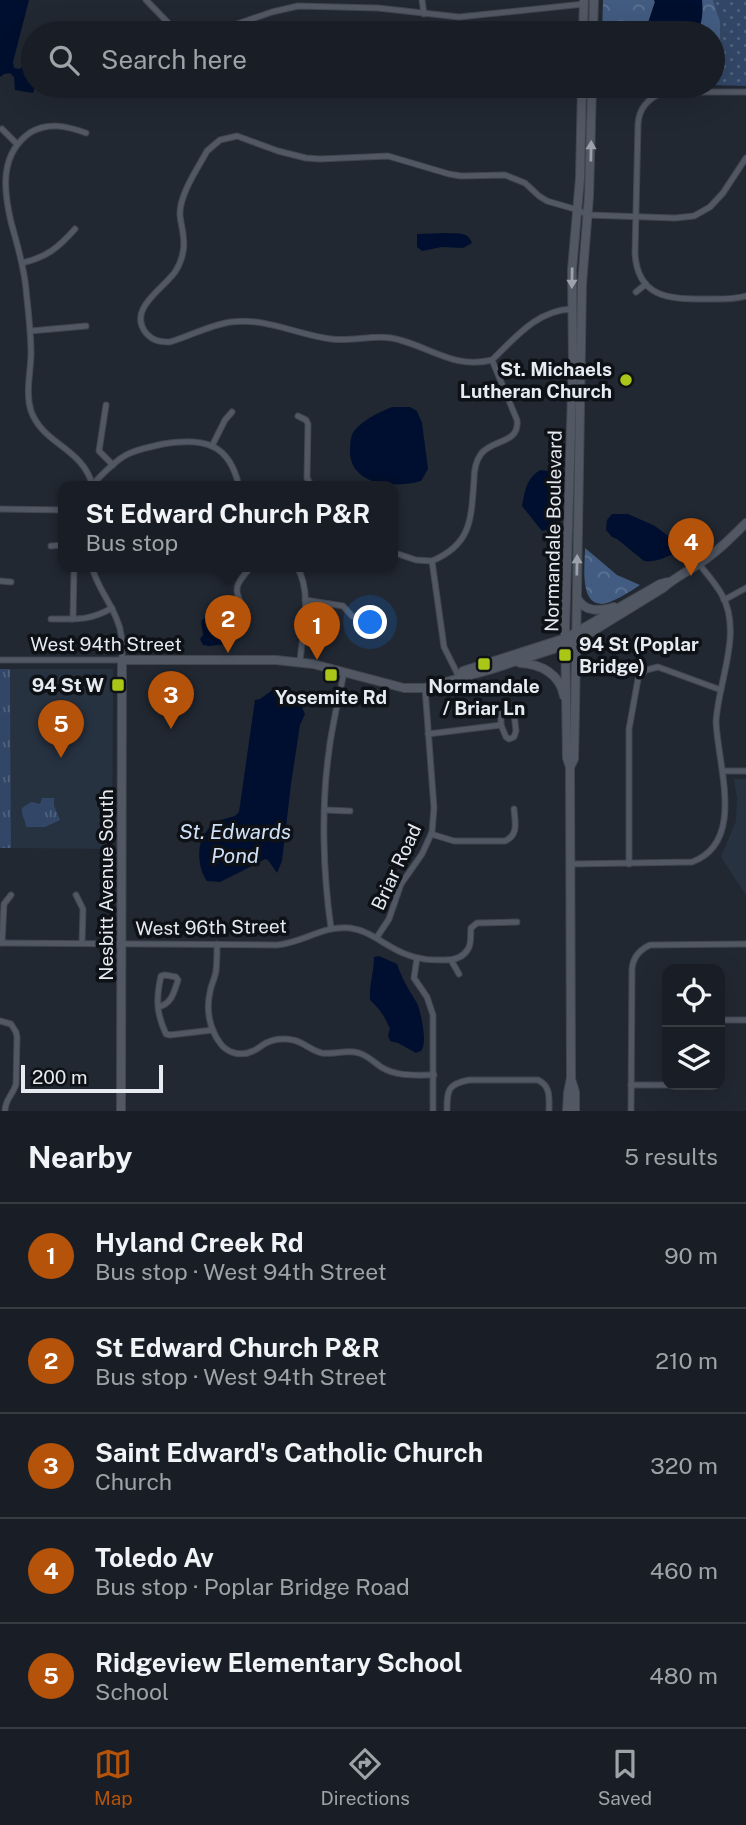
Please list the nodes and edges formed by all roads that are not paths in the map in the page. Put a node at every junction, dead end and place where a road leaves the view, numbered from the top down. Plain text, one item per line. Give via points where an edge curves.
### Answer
1 (146, 0) edge
2 (422, 0) edge
3 (584, 2) edge
4 (594, 2) edge
5 (304, 3) edge
6 (424, 14) junction
7 (166, 21) edge
8 (246, 21) edge
9 (583, 21) edge
10 (593, 21) edge
11 (725, 92) edge
12 (746, 92) edge
13 (582, 98) edge
14 (592, 98) edge
15 (652, 98) edge
16 (2, 129) dead end
17 (86, 133) dead end
18 (16, 143) junction
19 (746, 158) edge
20 (578, 210) junction
21 (588, 215) junction
22 (636, 216) junction
23 (75, 229) dead end
24 (22, 263) junction
25 (646, 284) junction
26 (636, 292) dead end
27 (746, 296) edge
28 (572, 309) junction
29 (86, 326) dead end
30 (30, 331) junction
31 (492, 360) junction
32 (106, 405) dead end
33 (232, 412) dead end
34 (298, 416) dead end
35 (212, 446) junction
36 (113, 465) junction
37 (92, 481) edge
38 (97, 481) edge
39 (238, 481) edge
40 (308, 481) edge
41 (0, 509) edge
42 (58, 510) edge
43 (746, 523) edge
44 (58, 545) edge
45 (51, 546) dead end
46 (398, 554) edge
47 (432, 561) junction
48 (699, 564) junction
49 (74, 572) edge
50 (94, 572) edge
51 (247, 572) edge
52 (299, 572) edge
53 (672, 580) junction
54 (0, 581) edge
55 (11, 582) dead end
56 (746, 588) edge
57 (576, 595) junction
58 (305, 600) junction
59 (724, 600) junction
60 (627, 603) junction
61 (112, 608) junction
62 (245, 610) dead end
63 (352, 616) dead end
64 (51, 619) dead end
65 (73, 619) junction
66 (575, 637) junction
67 (566, 641) junction
68 (0, 660) edge
69 (122, 660) junction
70 (509, 660) junction
71 (300, 662) junction
72 (345, 672) junction
73 (460, 677) junction
74 (425, 688) junction
75 (721, 690) junction
76 (566, 706) junction
77 (501, 725) junction
78 (428, 734) junction
79 (570, 766) junction
80 (725, 771) junction
81 (746, 771) edge
82 (514, 809) dead end
83 (325, 810) junction
84 (350, 811) dead end
85 (431, 834) junction
86 (571, 863) junction
87 (629, 864) junction
88 (11, 895) dead end
89 (76, 895) dead end
90 (517, 922) dead end
91 (331, 928) junction
92 (377, 937) junction
93 (1, 943) edge
94 (82, 943) junction
95 (122, 944) junction
96 (217, 944) junction
97 (746, 944) edge
98 (416, 958) junction
99 (451, 960) junction
100 (459, 974) dead end
101 (158, 1007) junction
102 (725, 1020) edge
103 (746, 1020) edge
104 (0, 1021) edge
105 (213, 1030) junction
106 (434, 1075) junction
107 (571, 1078) junction
108 (631, 1085) junction
109 (662, 1085) edge
110 (5, 1111) edge
111 (121, 1111) edge
112 (433, 1111) edge
113 (447, 1111) edge
114 (549, 1111) edge
115 (568, 1111) edge
116 (575, 1111) edge
117 (631, 1111) edge

1 - 7 street
2 - 6 street
3 - 4 street
3 - 6 street via 468,17
3 - 9 main road
4 - 10 main road
5 - 6 street
5 - 8 street
11 - 12 street
13 - 20 main road, Normandale Boulevard
21 -> 14 main road, Normandale Boulevard
15 - 22 street via 639,116
16 - 18 street
17 - 18 street via 65,126 44,127
18 - 24 street via 5,161 2,182
19 - 22 street via 723,193 703,212 685,218
20 - 21 street
20 -> 28 main road, Normandale Boulevard
20 - 31 street via 547,201 525,183 505,175 461,176 388,156 306,158 229,137 208,151 182,199 180,262 144,306 140,320 145,331 163,342 231,322 246,322 330,339 393,338 453,360
21 - 22 street
57 -> 21 main road, Normandale Boulevard via 582,284
22 - 25 street via 636,263
23 - 24 street via 50,253
24 - 30 street
25 - 26 street
25 - 27 street via 670,298
28 - 31 street via 536,319
28 - 67 main road, Normandale Boulevard
29 - 30 street
30 - 37 street via 28,393 32,413 43,430 87,469
31 - 47 street via 517,430 511,438 482,452 476,464 466,532 447,555
32 - 36 street via 99,451
33 - 35 street
34 - 40 street via 308,424
35 - 36 street via 191,441 155,446 129,453
35 - 39 street via 225,456
36 - 38 street
41 - 42 street
43 - 48 main road
44 - 45 street
46 - 47 street
47 - 73 street via 444,647
48 - 53 main road
48 - 59 street
49 - 65 street
50 - 61 street
51 - 62 street via 237,585 236,596
52 - 58 street
53 - 60 main road
53 - 66 main road
54 - 55 street
56 - 59 street
57 - 60 main road via 582,606 597,610
57 - 66 main road, Normandale Boulevard
58 - 63 street via 343,606
58 - 71 street
59 - 75 street via 729,634
60 - 66 main road
61 - 65 street via 93,617
61 - 69 street via 120,629
64 - 65 street
66 - 67 main road, West 94th Street
66 - 79 main road, Normandale Boulevard
67 - 70 main road, West 94th Street
67 - 76 main road, Normandale Boulevard
68 - 69 street, West 94th Street
69 - 71 main road, West 94th Street
69 - 95 main road, Nesbitt Avenue South
70 - 73 main road, West 94th Street via 463,671
70 - 76 main road via 547,670 563,690
71 - 72 main road, West 94th Street
72 - 74 main road, West 94th Street via 404,688
72 - 83 street via 329,748
73 - 74 main road, West 94th Street
74 - 78 street, Briar Road
75 - 80 street via 716,722
75 - 87 street via 658,667 646,670 638,679 629,729
76 - 79 main road, Normandale Boulevard
77 - 77 street via 502,712 512,711 514,737 506,737
77 - 78 street
78 - 85 street, Briar Road via 434,808
79 - 86 main road, Normandale Boulevard
80 - 81 street
80 - 87 street via 729,797 725,832 708,855 692,863
82 - 85 street via 515,832 505,841 454,841
83 - 84 street
83 - 91 street
85 - 92 street, Briar Road
86 - 87 street
86 - 107 main road, Normandale Boulevard
88 - 93 street via 4,904
89 - 94 street via 83,909
90 - 99 street via 477,923 471,928 467,952
91 - 92 street, West 96th Street via 353,928
91 - 96 street, West 96th Street via 287,944
92 - 98 street, Briar Road
93 - 94 street, West 96th Street
94 - 95 street, West 96th Street
95 - 96 street, West 96th Street
95 - 111 main road, Nesbitt Avenue South
96 - 105 street via 208,1002
97 - 108 street via 650,945 635,957
98 - 99 street
98 - 106 street via 414,978 433,1014
99 - 100 street
101 - 101 street via 161,976 176,977 173,996
101 - 105 street via 166,1034
102 - 103 street
104 - 110 street via 11,1024 17,1037 16,1084
105 - 106 street via 220,1044 235,1054 275,1040 291,1040 320,1052 359,1053 398,1074
106 - 112 street
107 - 115 main road, Normandale Boulevard
107 - 116 main road, Normandale Boulevard
108 - 109 street
108 - 117 street
113 - 114 street via 448,1094 458,1082 538,1080 549,1091

